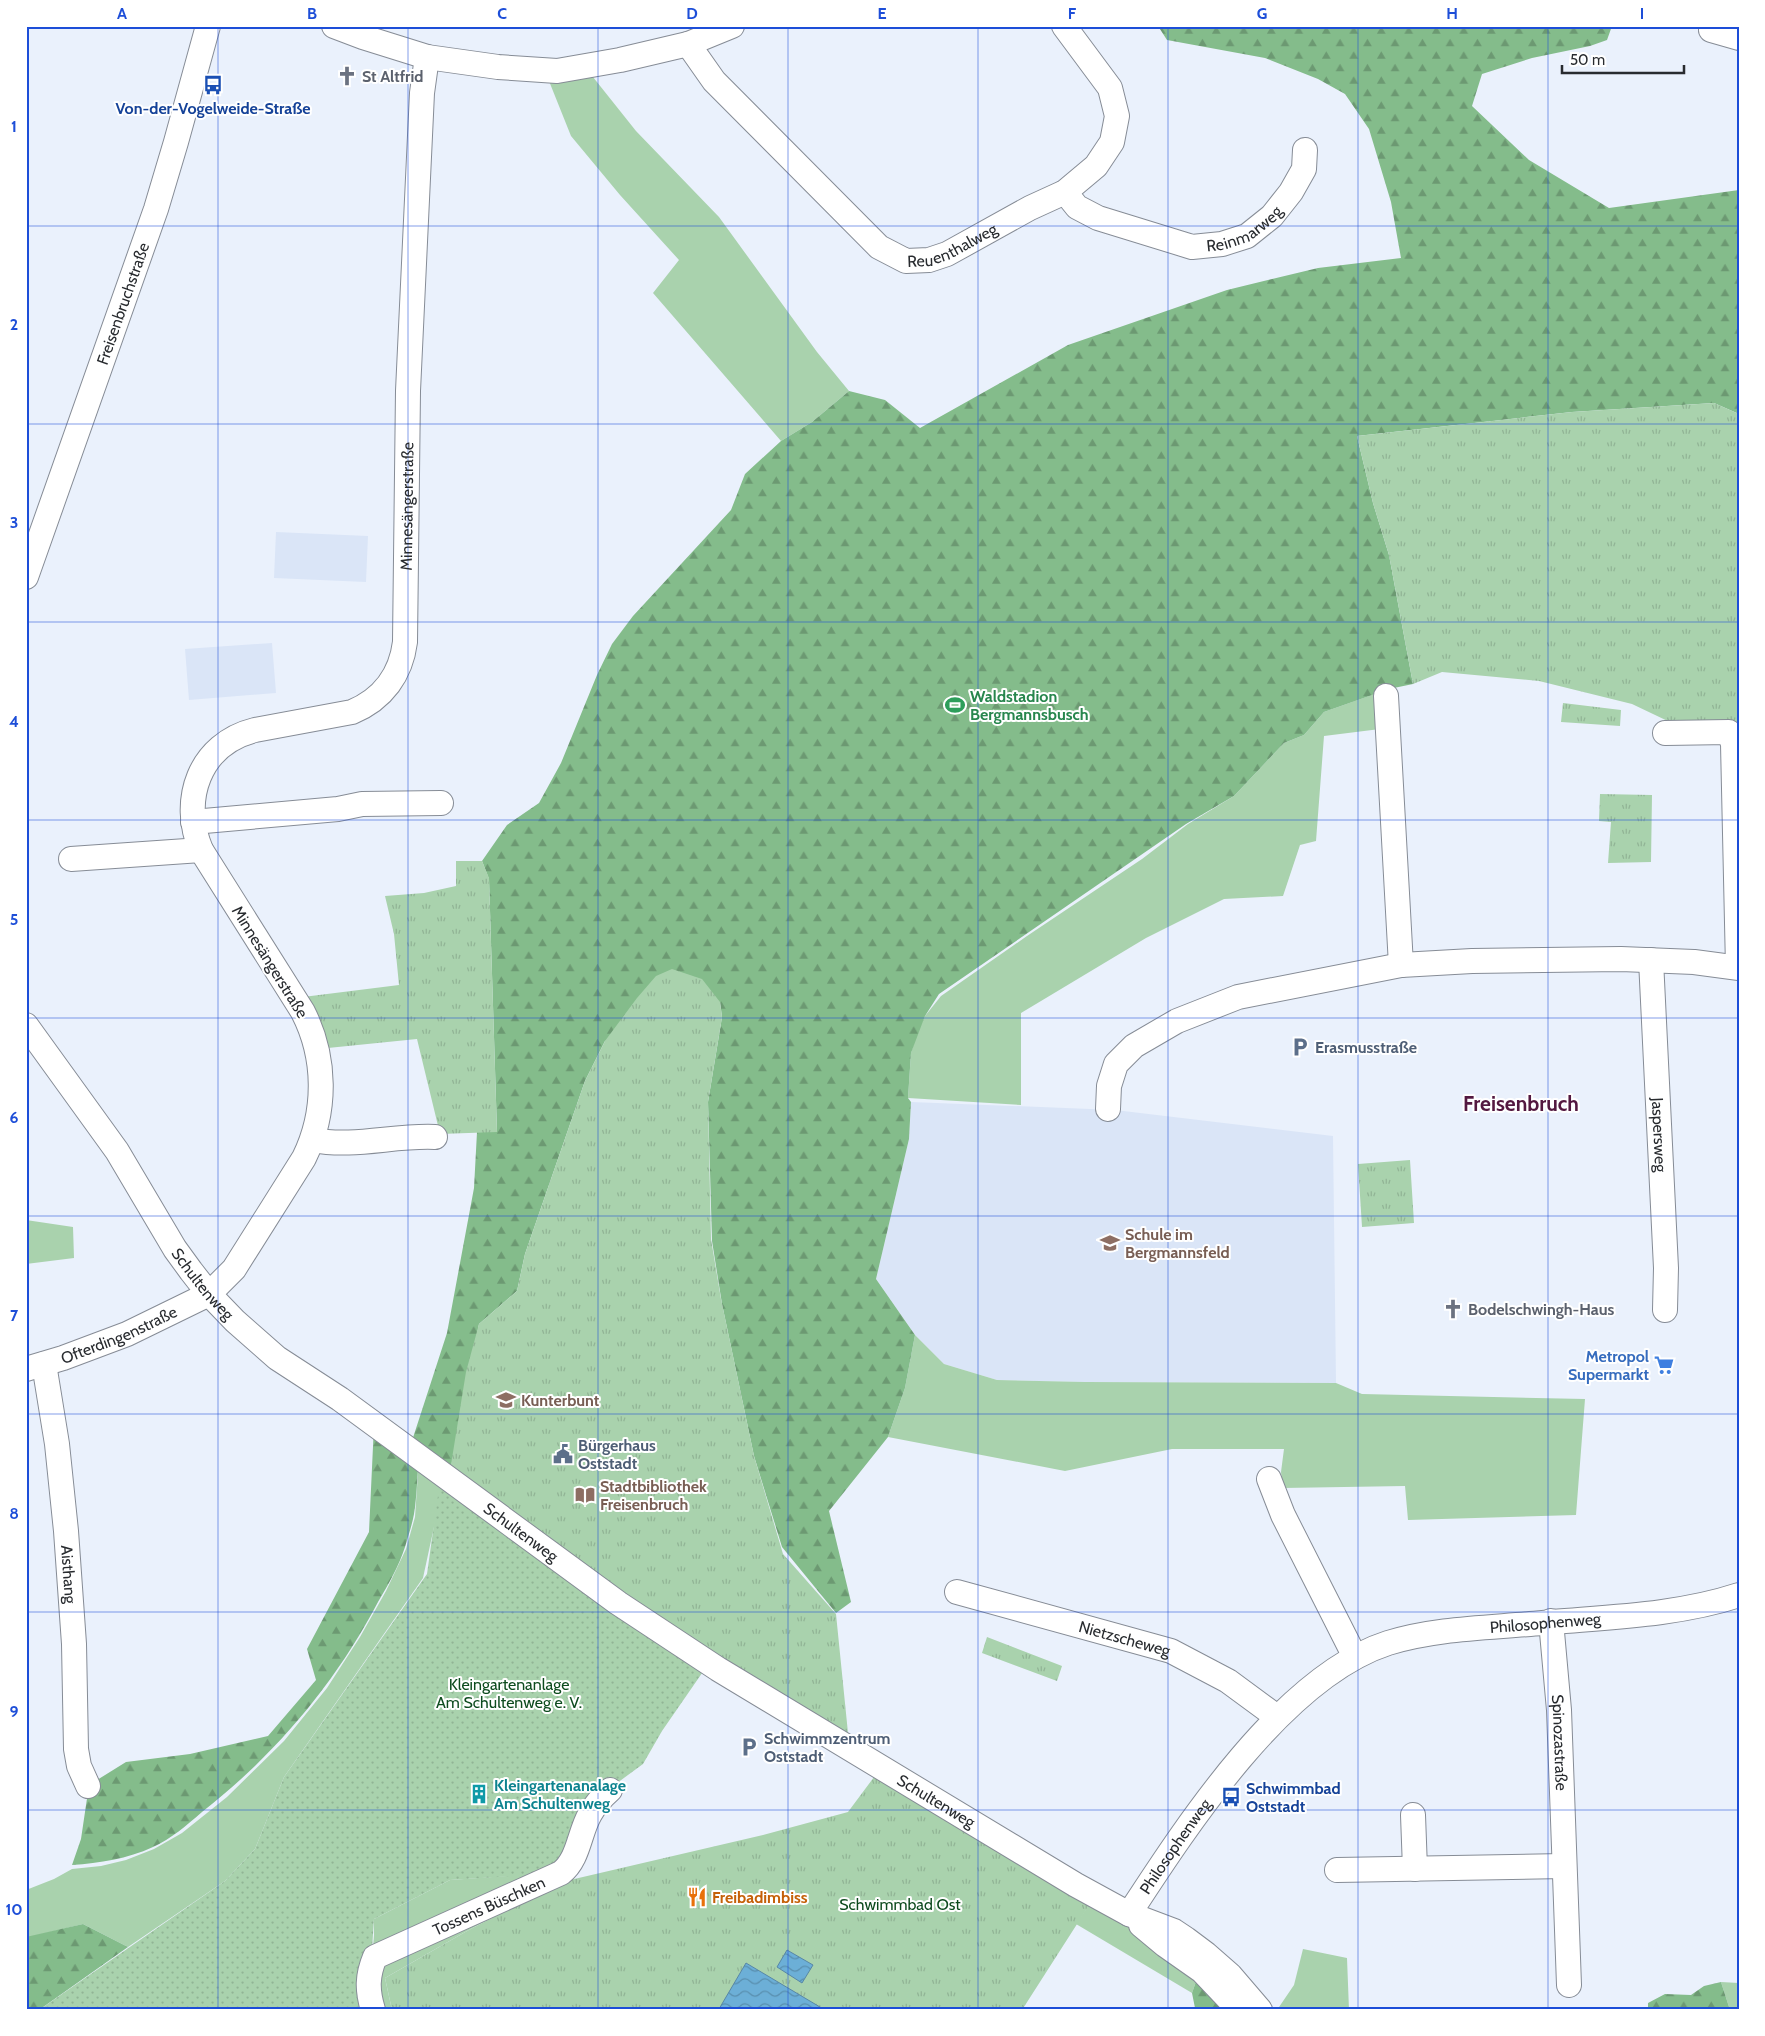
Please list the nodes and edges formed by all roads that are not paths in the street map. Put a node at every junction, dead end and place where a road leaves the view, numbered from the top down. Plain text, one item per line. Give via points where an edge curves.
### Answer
1 (208, 26) edge
2 (334, 26) edge
3 (732, 26) edge
4 (1064, 26) edge
5 (1711, 30) dead end
6 (1739, 38) edge
7 (688, 44) junction
8 (427, 57) junction
9 (1305, 150) dead end
10 (1065, 192) junction
11 (35, 524) edge
12 (26, 577) edge
13 (1386, 696) dead end
14 (1665, 733) dead end
15 (441, 803) dead end
16 (192, 822) junction
17 (201, 850) junction
18 (71, 859) dead end
19 (1651, 960) junction
20 (1401, 965) junction
21 (1738, 967) edge
22 (26, 1025) edge
23 (1108, 1109) dead end
24 (435, 1137) dead end
25 (313, 1140) junction
26 (209, 1294) junction
27 (1666, 1310) dead end
28 (35, 1367) edge
29 (1268, 1479) dead end
30 (957, 1592) dead end
31 (1739, 1595) edge
32 (1551, 1622) junction
33 (1355, 1657) junction
34 (1277, 1717) junction
35 (88, 1786) dead end
36 (610, 1790) dead end
37 (1413, 1815) dead end
38 (1564, 1866) junction
39 (1415, 1869) junction
40 (1337, 1870) dead end
41 (1128, 1914) junction
42 (1569, 1985) dead end
43 (373, 2010) edge
44 (1239, 2010) edge
45 (1260, 2010) edge

1 - 11 street, Freisenbruchstraße via 156,209
2 - 8 street
3 - 7 street
4 - 10 street, Reuenthalweg via 1110,88 1117,116 1112,142 1096,166
5 - 6 street
7 - 8 street via 557,71
7 - 10 street, Reuenthalweg via 714,81 879,248 906,261 929,260 947,254
8 - 16 street, Minnesängerstraße via 422,93 408,370 405,642 400,666 385,690 364,707 244,732 229,741 211,758 198,777 191,808
9 - 10 street, Reinmarweg via 1304,169 1272,216 1247,236 1222,244 1192,247 1098,218 1077,207
11 - 12 street, Freisenbruchstraße
13 - 20 street
14 - 21 street via 1729,732 1733,744
15 - 16 street via 362,804
16 - 17 street, Minnesängerstraße
17 - 18 street
17 - 25 street, Minnesängerstraße via 310,1026 318,1049 321,1079
19 - 20 street
19 - 21 street
19 - 27 street, Jaspersweg
20 - 23 street via 1238,997 1177,1021 1134,1046 1116,1064 1109,1086
22 - 26 street, Schultenweg via 117,1151 175,1249
24 - 25 street via 345,1144
25 - 26 street, Minnesängerstraße via 234,1269
26 - 28 street, Ofterdingenstraße via 127,1334
26 - 41 street, Schultenweg via 235,1322 277,1358 340,1399 647,1624 959,1816
28 - 35 street, Aisthang via 57,1444 69,1562 76,1749
29 - 33 street via 1283,1516
30 - 34 street, Nietzscheweg via 1171,1650 1228,1680
31 - 32 street, Philosophenweg via 1670,1611
32 - 33 street, Philosophenweg via 1442,1632 1389,1643
32 - 38 street, Spinozastraße via 1559,1710
33 - 34 street, Philosophenweg
34 - 41 street, Philosophenweg via 1192,1822
36 - 43 street, Tossens Büschken via 590,1814 573,1859 561,1873 375,1957 367,1984
37 - 39 street
38 - 39 street
38 - 42 street, Spinozastraße
39 - 40 street
41 - 44 street, Schultenweg via 1202,1971
41 - 45 street, Schultenweg via 1174,1931 1186,1939 1230,1975

